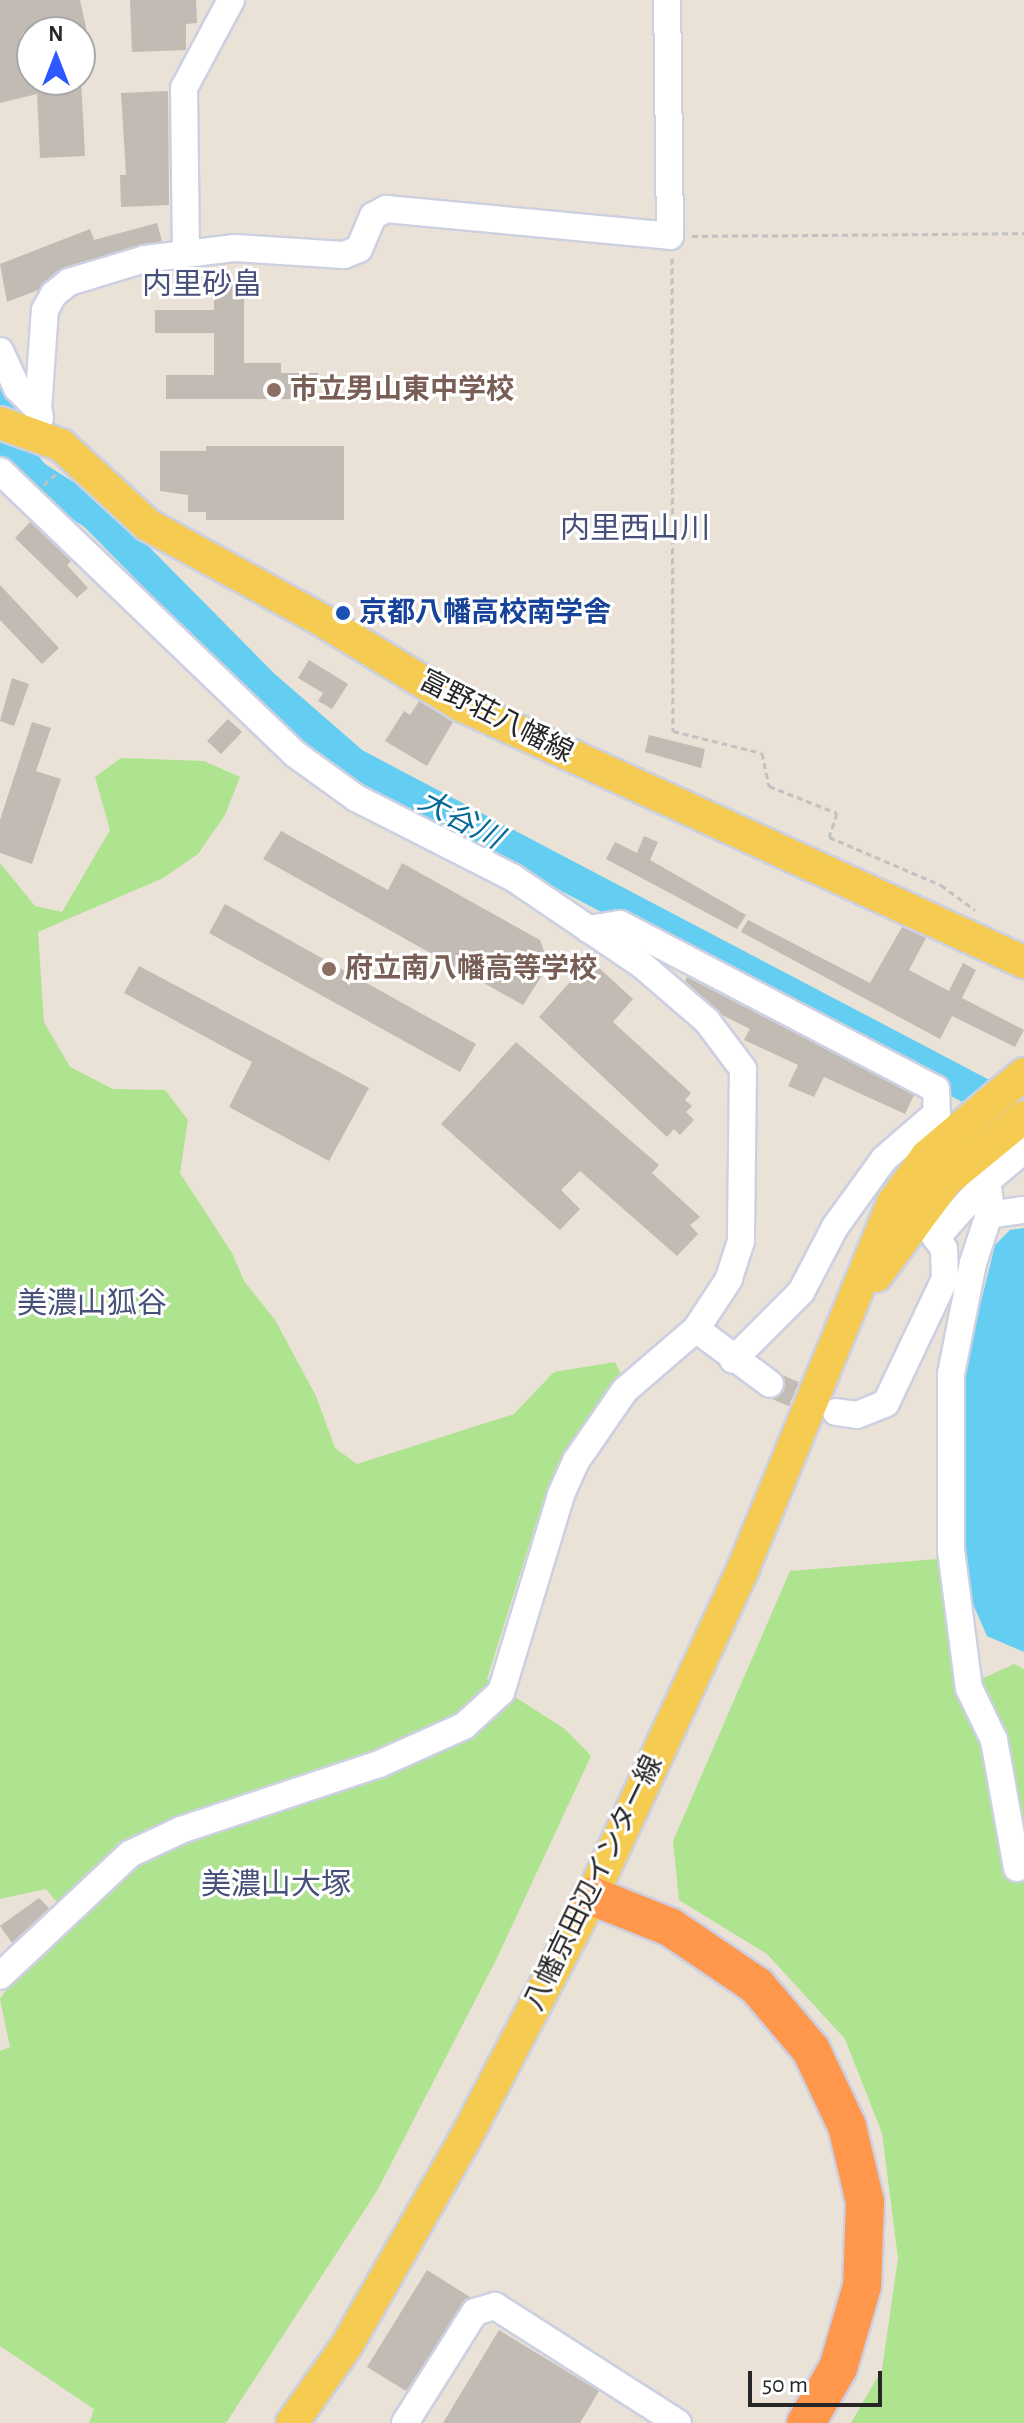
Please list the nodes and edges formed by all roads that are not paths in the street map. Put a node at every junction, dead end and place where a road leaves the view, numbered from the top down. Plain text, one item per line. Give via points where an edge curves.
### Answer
1 (231, 0) edge
2 (667, 0) edge
3 (186, 252) junction
4 (0, 351) edge
5 (28, 425) edge
6 (0, 471) edge
7 (588, 929) junction
8 (1024, 962) edge
9 (1018, 1078) edge
10 (1020, 1131) edge
11 (987, 1181) junction
12 (1024, 1210) edge
13 (988, 1215) junction
14 (916, 1220) junction
15 (696, 1329) junction
16 (733, 1360) junction
17 (770, 1384) tunnel mouth
18 (836, 1412) tunnel mouth
19 (1017, 1868) dead end
20 (592, 1896) junction
21 (0, 1976) edge
22 (292, 2423) edge
23 (405, 2423) edge
24 (678, 2423) edge
25 (785, 2423) edge
26 (806, 2423) edge

1 - 3 street via 184,88
2 - 3 street via 670,236 386,209 373,216 359,249 344,255 235,248
3 - 5 street via 69,282 54,294 45,310
4 - 5 street
5 - 8 main road, 富野荘八幡線 via 77,455 148,525 463,706
6 - 7 street via 295,754 356,798 512,877
7 - 15 street via 642,965 707,1021 743,1069 741,1241 729,1279
7 - 16 street via 620,924 936,1089 937,1113 884,1159 835,1227 801,1292
9 - 14 main road, 八幡京田辺インター線 via 927,1156
10 - 11 street
10 - 14 main road, 八幡京田辺インター線 via 946,1181
11 - 13 street
11 - 14 street
12 - 13 street
13 - 19 street via 951,1374 951,1550 969,1688 994,1740
14 - 18 street via 944,1249 945,1279 886,1403 857,1415
14 - 20 main road, 八幡京田辺インター線 via 846,1317 743,1569
15 - 16 street
15 - 21 street via 625,1390 576,1461 501,1692 464,1726 379,1764 181,1830 130,1854
16 - 17 street
20 - 22 main road, 八幡京田辺インター線 via 464,2141 347,2345
20 - 25 highway via 746,1998 797,2058 830,2128 848,2203 846,2287 822,2365
20 - 26 highway via 670,1927 757,1986 811,2050 847,2126 865,2202 862,2286 838,2368
23 - 24 street via 475,2312 495,2306

